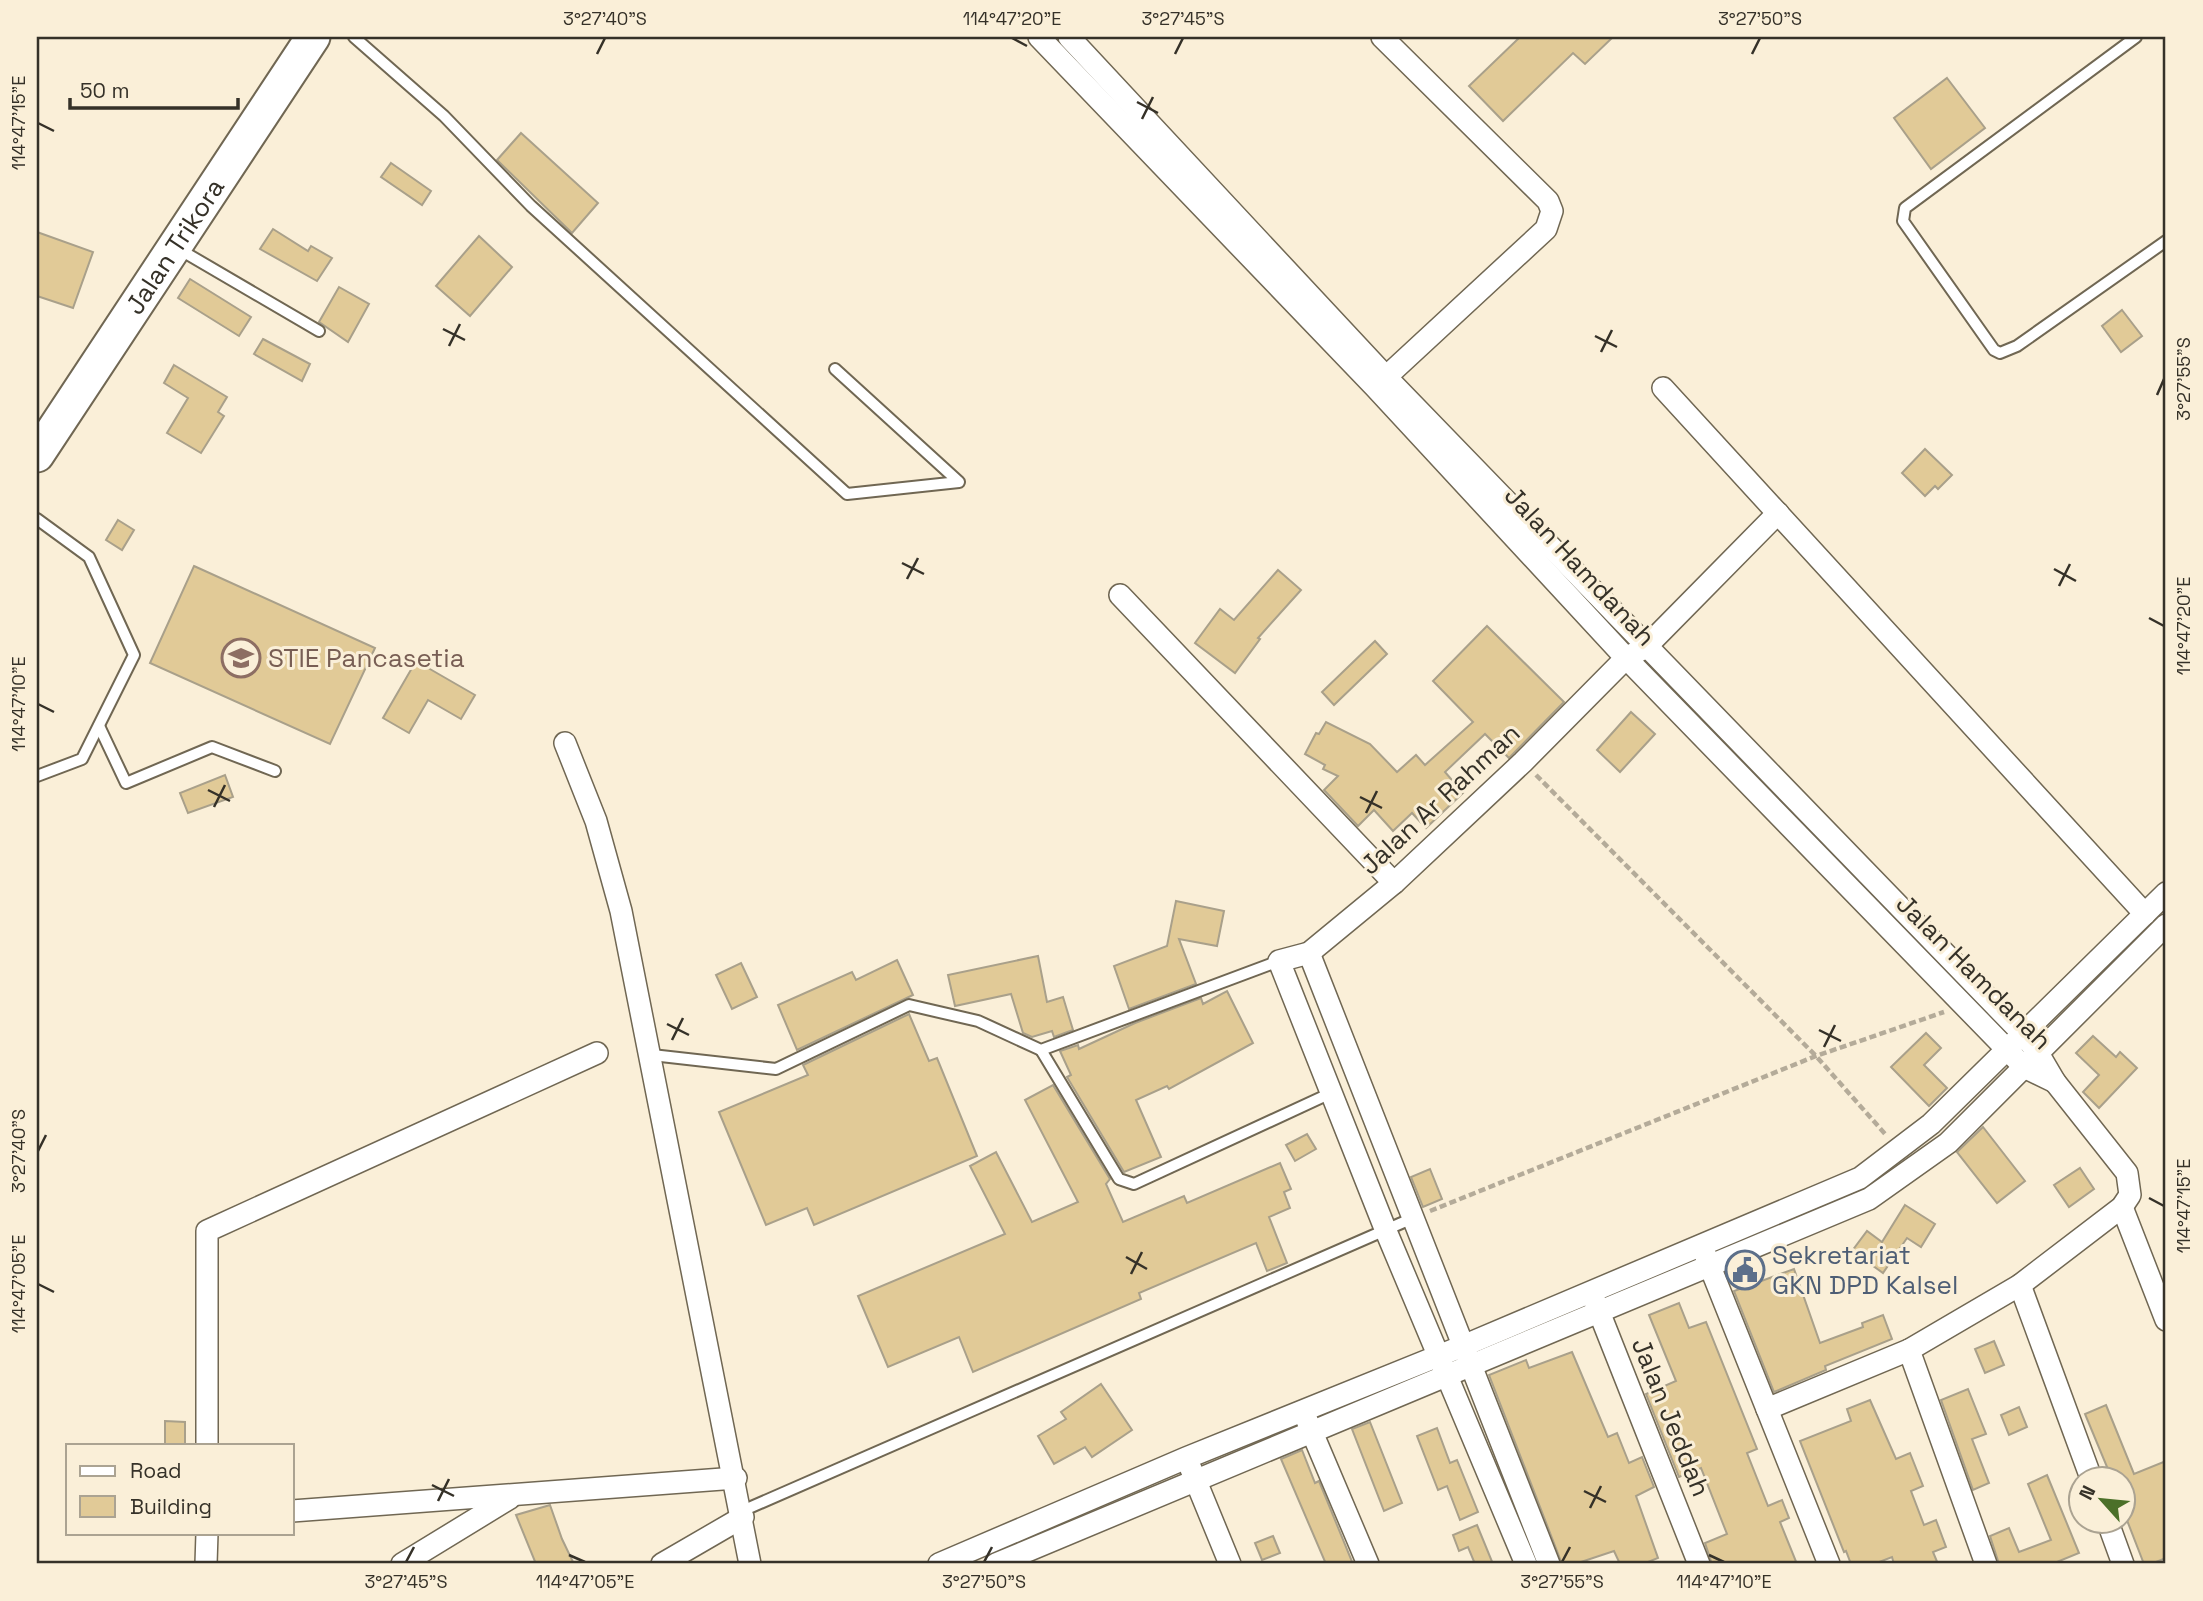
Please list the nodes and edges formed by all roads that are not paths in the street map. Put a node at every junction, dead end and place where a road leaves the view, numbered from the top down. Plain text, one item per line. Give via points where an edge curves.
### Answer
1 (313, 37) edge
2 (354, 37) edge
3 (1040, 37) edge
4 (1069, 37) edge
5 (1382, 37) edge
6 (2136, 37) edge
7 (2166, 241) edge
8 (175, 246) junction
9 (319, 331) dead end
10 (835, 369) dead end
11 (1386, 377) junction
12 (1663, 388) dead end
13 (37, 455) edge
14 (1777, 513) junction
15 (37, 519) edge
16 (1120, 595) dead end
17 (1646, 647) junction
18 (1626, 658) junction
19 (99, 726) junction
20 (565, 743) dead end
21 (275, 771) dead end
22 (37, 776) edge
23 (1394, 883) junction
24 (2166, 893) edge
25 (2145, 914) junction
26 (2166, 925) edge
27 (1309, 953) junction
28 (1279, 961) junction
29 (2023, 1034) junction
30 (2007, 1049) junction
31 (1041, 1050) junction
32 (597, 1053) dead end
33 (652, 1055) junction
34 (2031, 1060) junction
35 (1331, 1093) junction
36 (1381, 1135) junction
37 (1354, 1151) junction
38 (2122, 1207) junction
39 (1413, 1218) junction
40 (1386, 1231) junction
41 (1701, 1246) junction
42 (1710, 1267) junction
43 (2020, 1285) junction
44 (1591, 1290) junction
45 (1599, 1312) junction
46 (2166, 1320) edge
47 (1463, 1346) junction
48 (1909, 1350) junction
49 (1440, 1353) junction
50 (1470, 1367) junction
51 (1447, 1376) junction
52 (1767, 1409) junction
53 (1303, 1410) junction
54 (1311, 1431) junction
55 (208, 1444) edge
56 (1186, 1458) junction
57 (2086, 1464) edge
58 (736, 1478) junction
59 (1196, 1480) junction
60 (515, 1495) junction
61 (294, 1511) edge
62 (743, 1514) junction
63 (207, 1534) edge
64 (2112, 1534) edge
65 (206, 1564) edge
66 (402, 1564) edge
67 (662, 1564) edge
68 (750, 1564) edge
69 (939, 1564) edge
70 (996, 1564) edge
71 (1230, 1564) edge
72 (1368, 1564) edge
73 (1526, 1564) edge
74 (1549, 1564) edge
75 (1699, 1564) edge
76 (1829, 1564) edge
77 (1986, 1564) edge
78 (2123, 1564) edge

1 - 8 main road, Jalan Trikora
2 - 10 lane via 847,495 959,482
3 - 18 street, Jalan Hamdanah
4 - 11 street, Jalan Hamdanah
5 - 11 street via 1548,201 1552,211 1546,229
6 - 7 lane via 1905,208 1902,215 2000,353 2017,346
8 - 9 lane
8 - 13 main road, Jalan Trikora
11 - 17 street, Jalan Hamdanah
12 - 14 street
14 - 17 street, Jalan Ar Rahman
14 - 25 street
15 - 19 lane via 89,557 134,655
16 - 23 street
17 - 18 street, Jalan Ar Rahman
17 - 29 street, Jalan Hamdanah
18 - 23 street, Jalan Ar Rahman
18 - 30 street, Jalan Hamdanah
19 - 21 lane via 126,783 212,747
19 - 22 lane via 82,759
20 - 33 street via 596,821 618,898
23 - 27 street, Jalan Ar Rahman
24 - 25 street
25 - 29 street
26 - 34 street
27 - 28 street, Jalan Ar Rahman
27 - 36 street
28 - 31 lane
28 - 35 street
29 - 30 street
29 - 34 street, Jalan Hamdanah
30 - 34 street, Jalan Hamdanah
30 - 41 street via 1931,1124 1860,1178
31 - 33 lane via 978,1021 909,1005 776,1069
31 - 35 lane via 1119,1179 1134,1184
32 - 55 street via 207,1231
33 - 58 street
34 - 38 street, Jalan Hamdanah via 2055,1082 2127,1173 2130,1195
34 - 42 street via 1948,1143 1869,1199
35 - 37 street
36 - 37 street
36 - 39 street
37 - 40 street
38 - 43 street
38 - 46 street
39 - 40 lane
39 - 47 street
40 - 49 street
40 - 62 lane
41 - 42 street
41 - 44 street
42 - 45 street
42 - 52 street
43 - 48 street
43 - 57 street
44 - 45 street, Jalan Jeddah
44 - 47 street
45 - 50 street
45 - 75 street, Jalan Jeddah
47 - 49 street
47 - 50 street
48 - 52 street
48 - 77 street
49 - 51 street
49 - 53 street
50 - 51 street
50 - 74 street
51 - 54 street
51 - 73 street
52 - 76 street
53 - 54 street
53 - 56 street
54 - 59 street
54 - 72 street
56 - 59 street
56 - 69 street
58 - 60 street
58 - 62 street
59 - 70 street
59 - 71 street
60 - 61 street
60 - 66 street
62 - 67 street
62 - 68 street
63 - 65 street
64 - 78 street

